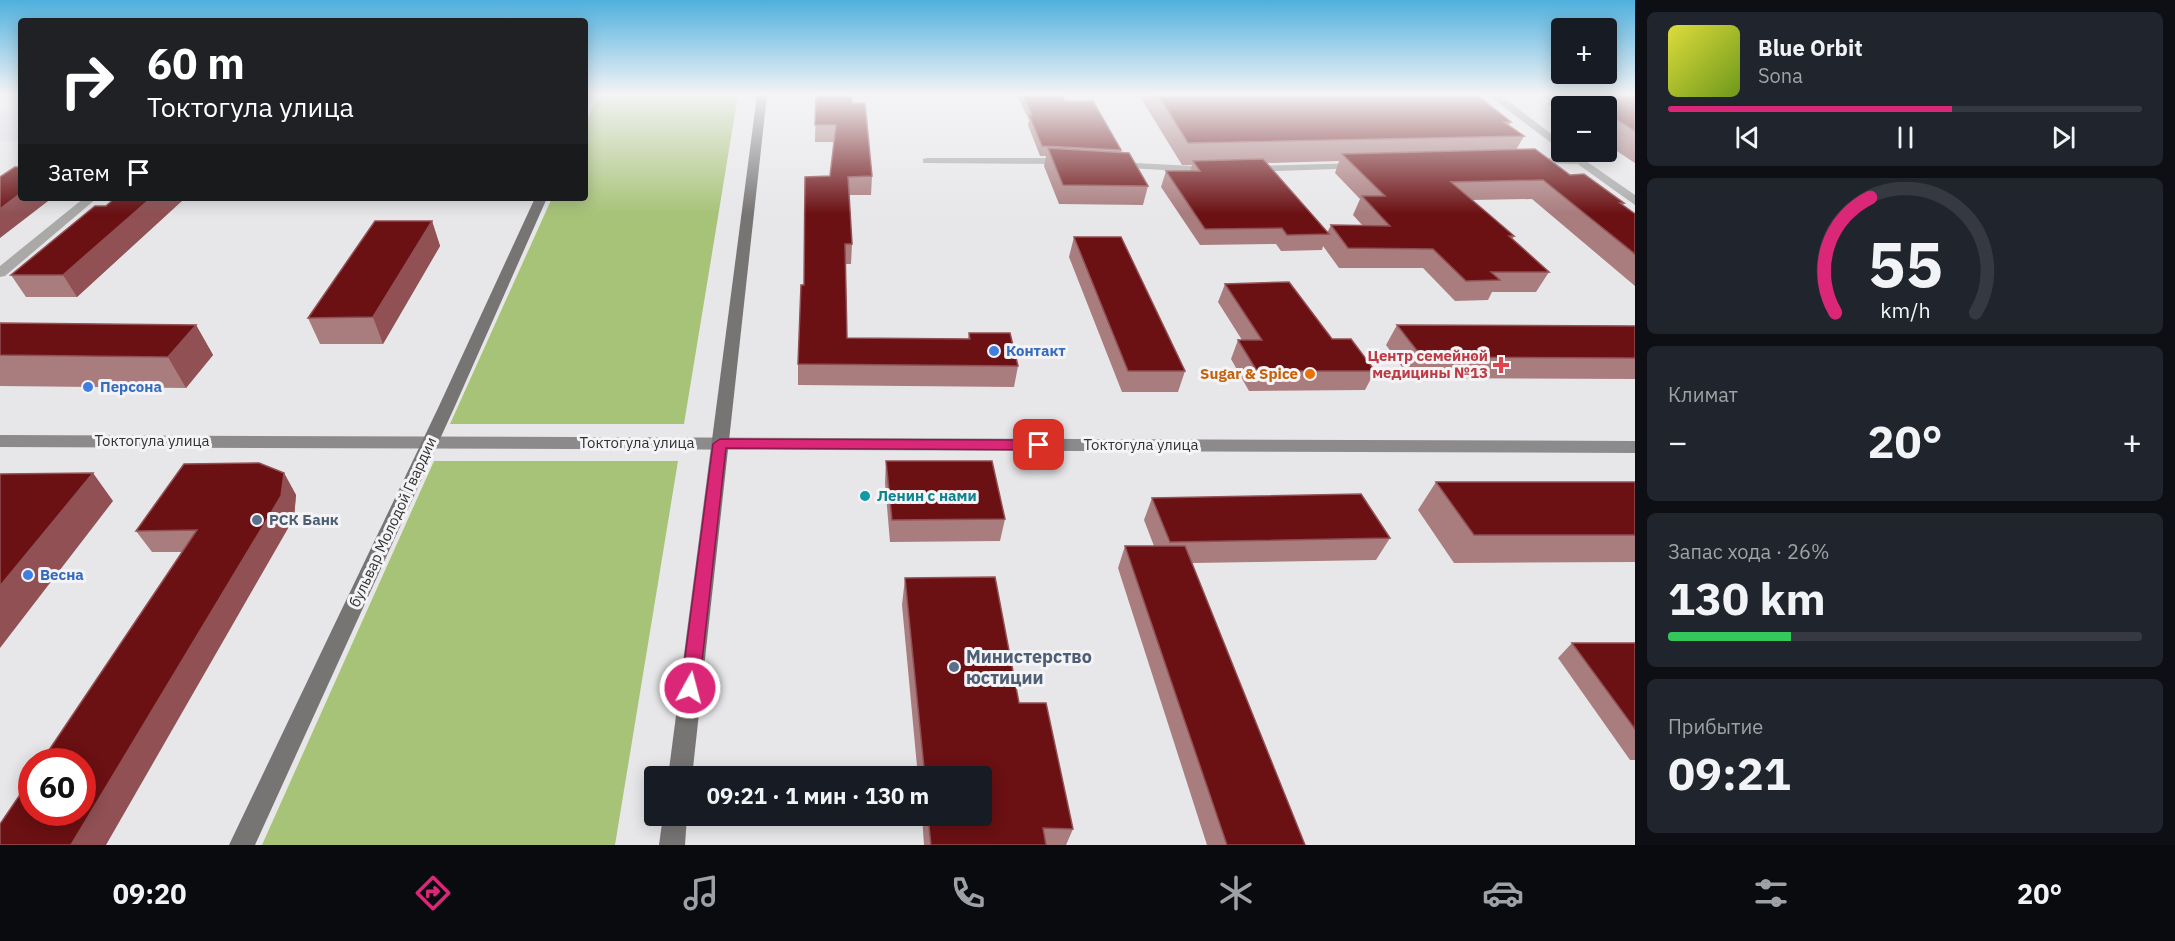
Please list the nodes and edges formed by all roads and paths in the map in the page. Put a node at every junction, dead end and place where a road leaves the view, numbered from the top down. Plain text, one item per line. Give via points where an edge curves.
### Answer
1 (757, 134) edge
2 (927, 160) dead end
3 (1551, 161) edge
4 (1074, 162) edge
5 (1514, 162) edge
6 (1581, 162) edge
7 (1110, 165) edge
8 (1373, 166) edge
9 (87, 201) edge
10 (540, 201) edge
11 (1635, 201) edge
12 (0, 273) edge
13 (0, 441) edge
14 (430, 441) junction
15 (720, 444) junction
16 (1635, 447) edge
17 (681, 766) edge
18 (674, 826) edge
19 (242, 845) edge
20 (672, 845) edge

1 - 15 main road
2 - 4 street
3 - 5 street
6 - 11 street
7 - 8 street via 1193,171
9 - 12 street
10 - 14 main road, бульвар Молодой Гвардии
13 - 14 main road, Токтогула улица
14 - 15 main road, Токтогула улица
14 - 19 main road, бульвар Молодой Гвардии
15 - 16 main road, Токтогула улица
15 - 17 main road
18 - 20 main road

